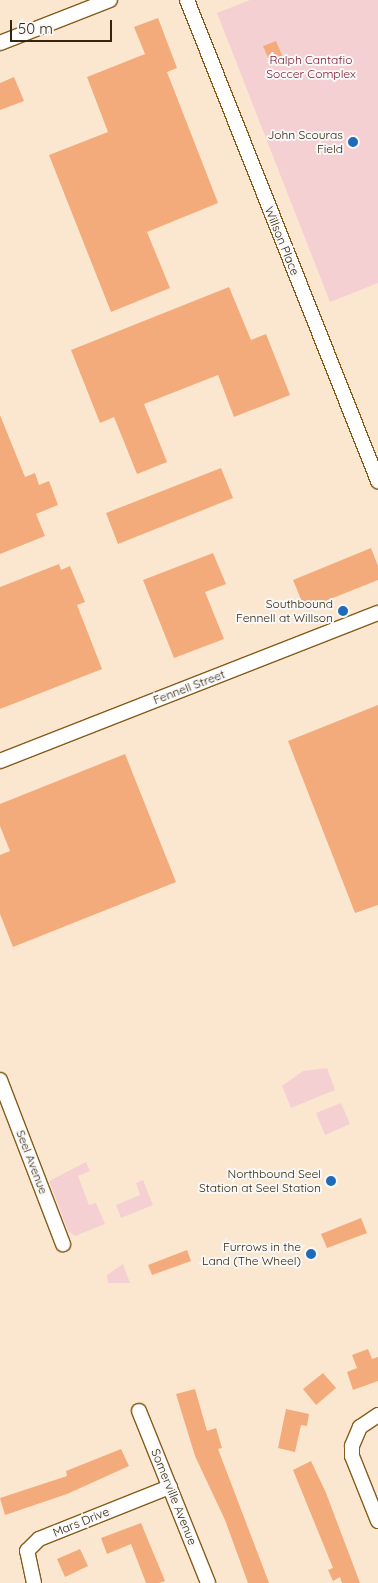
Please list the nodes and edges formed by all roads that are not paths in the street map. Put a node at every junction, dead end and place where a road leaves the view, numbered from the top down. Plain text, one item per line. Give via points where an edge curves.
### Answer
1 (110, 0) edge
2 (187, 0) edge
3 (0, 43) edge
4 (378, 481) edge
5 (378, 613) edge
6 (0, 761) edge
7 (0, 1080) edge
8 (63, 1244) dead end
9 (139, 1411) dead end
10 (378, 1416) edge
11 (170, 1487) junction
12 (378, 1521) edge
13 (34, 1583) edge
14 (208, 1583) edge

1 - 3 street
2 - 4 street, Willson Place
5 - 6 street, Fennell Street
7 - 8 street, Seel Avenue
9 - 11 street, Somerville Avenue
10 - 12 street via 360,1427 352,1446 352,1456
11 - 13 street, Mars Drive via 39,1539 27,1551
11 - 14 street, Somerville Avenue

